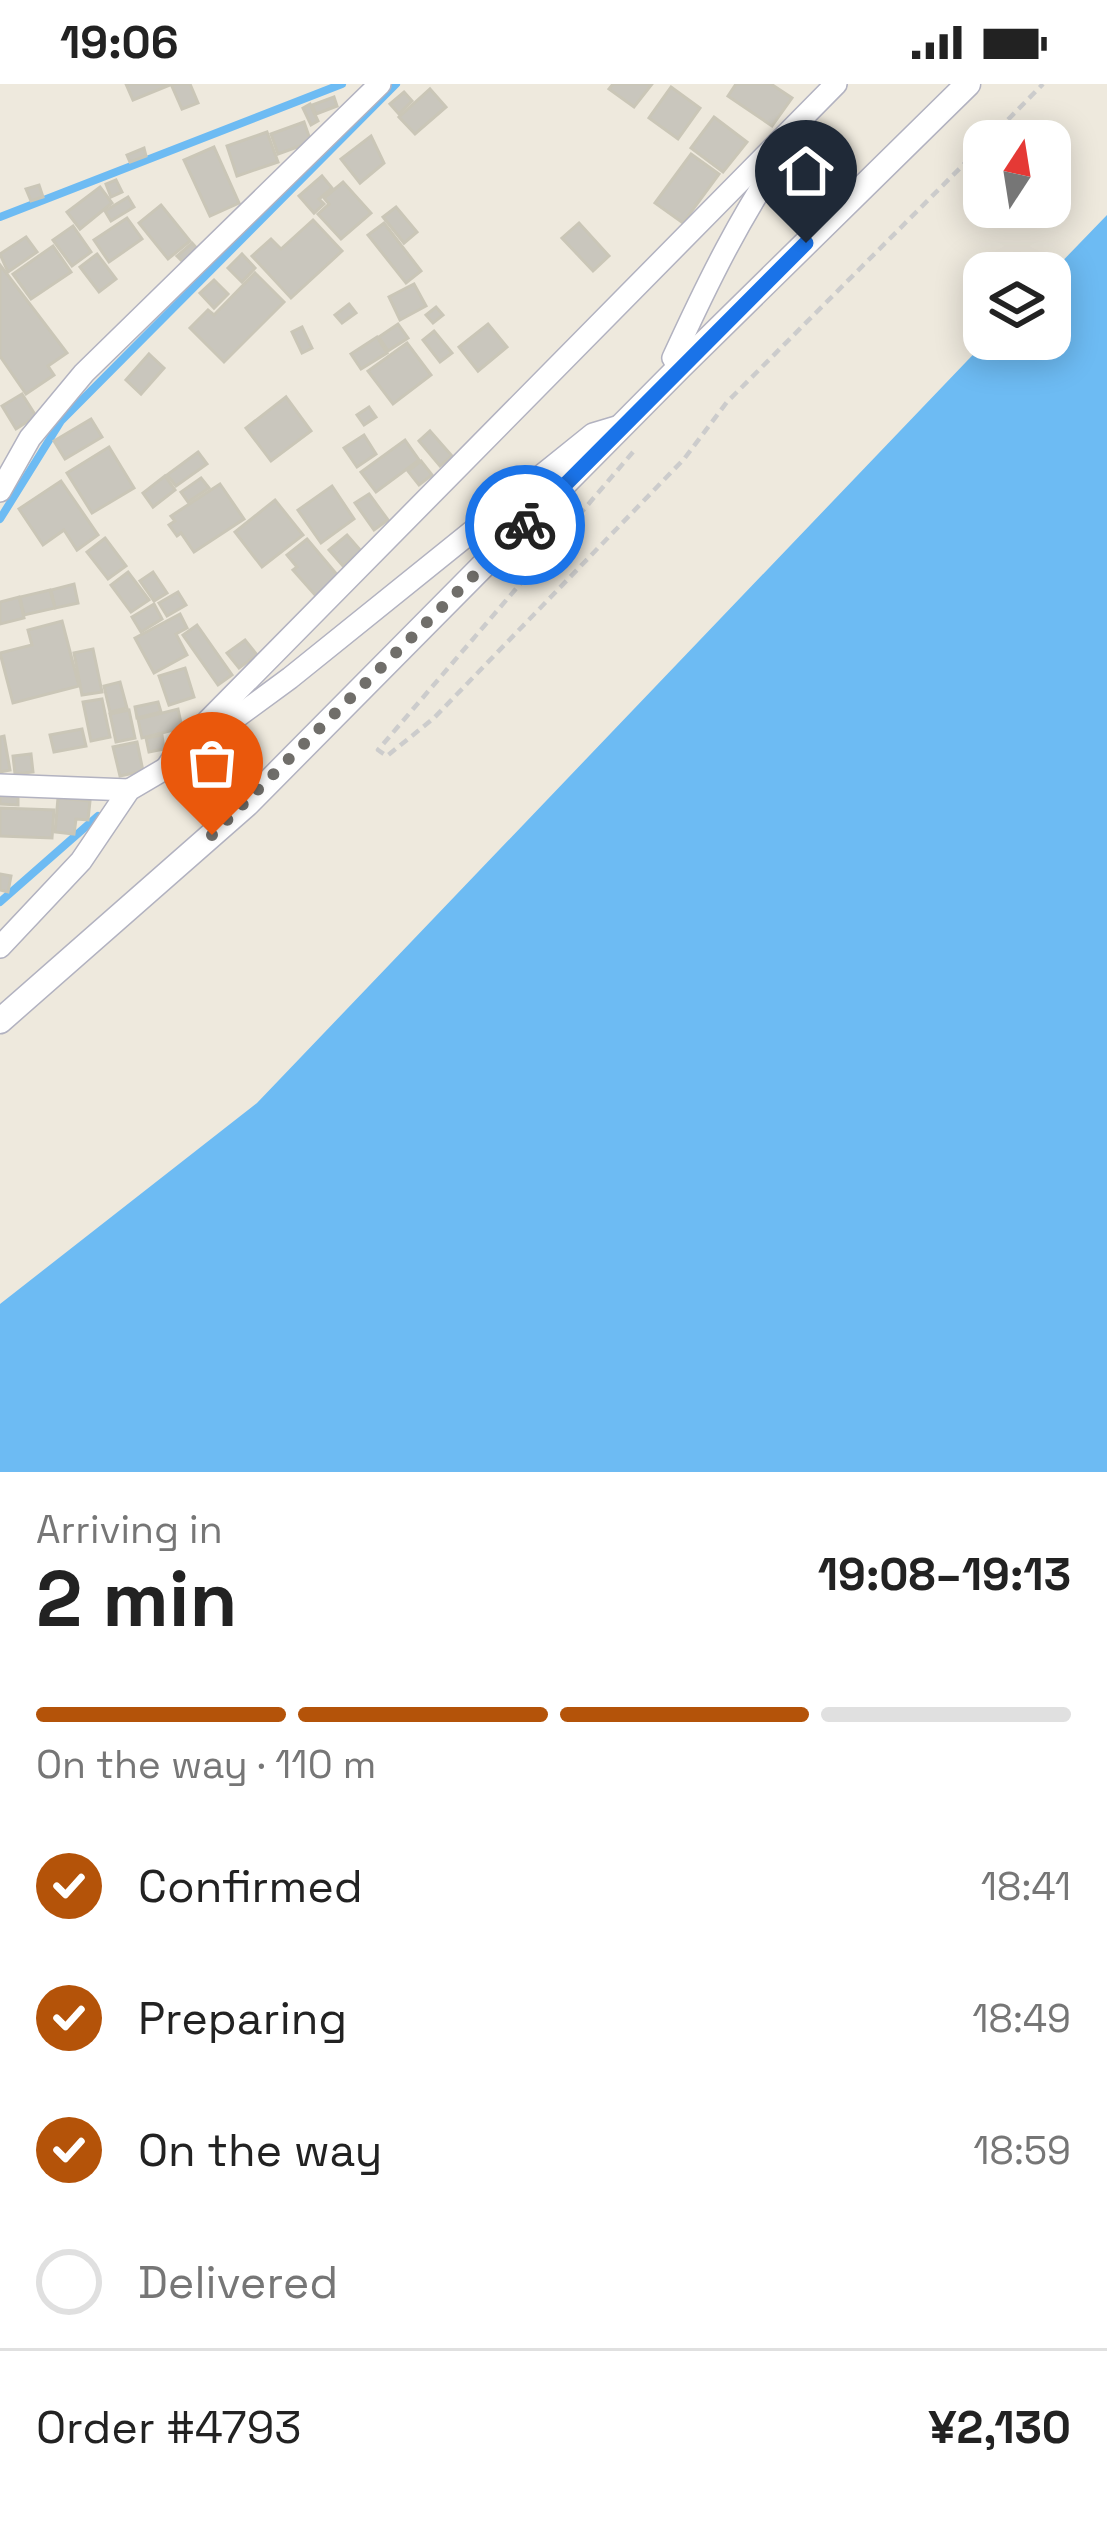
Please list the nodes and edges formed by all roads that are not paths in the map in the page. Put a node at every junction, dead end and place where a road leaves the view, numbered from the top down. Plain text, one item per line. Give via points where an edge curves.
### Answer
1 (380, 84) edge
2 (836, 84) edge
3 (968, 84) edge
4 (356, 93) edge
5 (797, 125) junction
6 (680, 367) junction
7 (633, 433) junction
8 (0, 491) edge
9 (165, 770) junction
10 (0, 785) edge
11 (129, 790) junction
12 (0, 947) edge
13 (0, 1021) edge

1 - 4 street
2 - 5 street
3 - 6 street
4 - 8 street via 84,373 30,438
5 - 6 street via 720,257 673,358
5 - 9 street
6 - 7 street
7 - 9 street via 593,434
7 - 13 street via 247,804
9 - 11 street
10 - 11 street
11 - 12 street via 82,861

